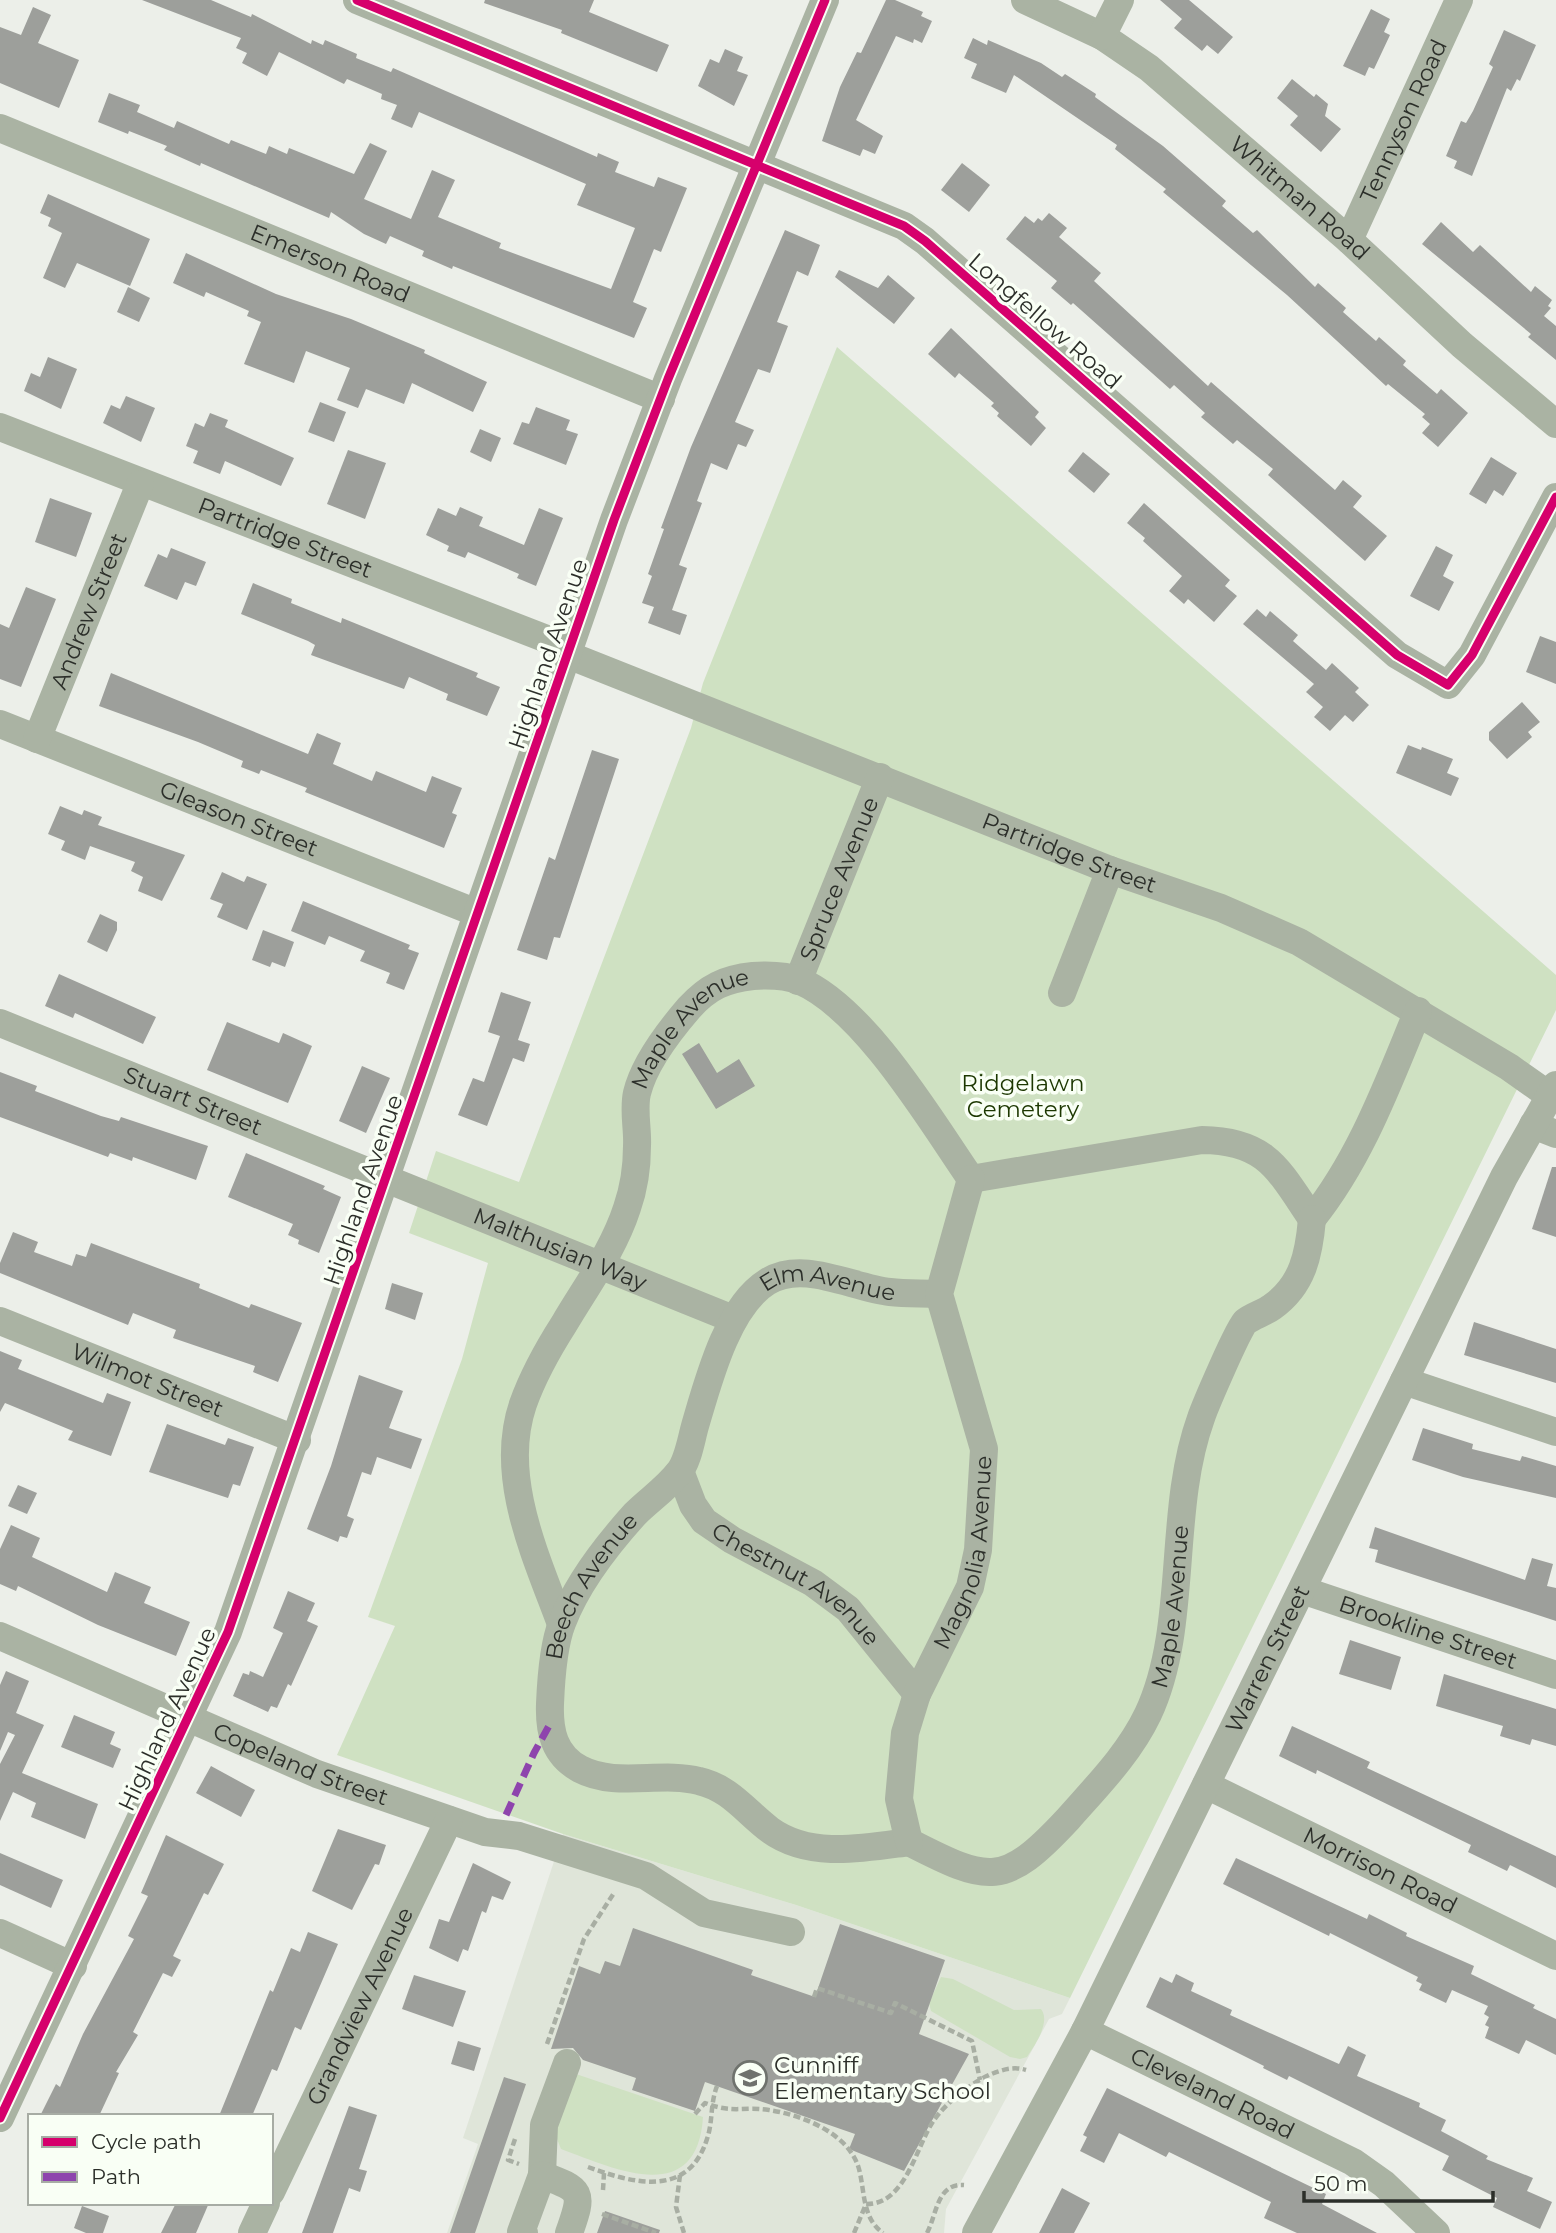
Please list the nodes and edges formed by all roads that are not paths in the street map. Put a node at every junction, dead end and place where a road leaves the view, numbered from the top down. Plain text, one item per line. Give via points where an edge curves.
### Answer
1 (357, 0) edge
2 (825, 0) edge
3 (1025, 0) edge
4 (1120, 0) edge
5 (1459, 0) edge
6 (1102, 36) junction
7 (0, 128) edge
8 (757, 164) junction
9 (1349, 240) junction
10 (661, 398) junction
11 (1556, 424) edge
12 (0, 427) edge
13 (140, 484) junction
14 (1556, 497) edge
15 (569, 651) junction
16 (0, 724) edge
17 (37, 739) junction
18 (880, 777) junction
19 (1110, 870) junction
20 (477, 914) junction
21 (799, 981) junction
22 (1062, 993) dead end
23 (1418, 1011) junction
24 (0, 1023) edge
25 (1553, 1090) edge
26 (1544, 1129) edge
27 (388, 1178) junction
28 (971, 1179) junction
29 (1312, 1219) junction
30 (603, 1265) junction
31 (939, 1294) junction
32 (733, 1319) junction
33 (0, 1321) edge
34 (1404, 1381) junction
35 (1556, 1432) edge
36 (297, 1440) junction
37 (680, 1471) junction
38 (1302, 1590) junction
39 (561, 1624) junction
40 (0, 1636) edge
41 (1556, 1675) edge
42 (917, 1694) junction
43 (190, 1718) junction
44 (1206, 1785) junction
45 (449, 1820) junction
46 (909, 1842) junction
47 (791, 1932) dead end
48 (0, 1933) edge
49 (1556, 1956) edge
50 (73, 1966) junction
51 (1085, 2031) junction
52 (555, 2059) road end
53 (0, 2118) edge
54 (541, 2163) junction
55 (273, 2188) edge
56 (265, 2205) edge
57 (252, 2233) edge
58 (524, 2233) edge
59 (569, 2233) edge
60 (976, 2233) edge
61 (1436, 2233) edge

1 - 8 street, Longfellow Road
2 - 8 street, Highland Avenue
3 - 6 street, Whitman Road
4 - 6 street
5 - 9 street, Tennyson Road
6 - 9 street, Whitman Road via 1149,68
7 - 10 street, Emerson Road
8 - 10 street, Highland Avenue
8 - 14 street, Longfellow Road via 914,233 1397,655 1448,685 1472,655
9 - 11 street, Whitman Road
10 - 15 street, Highland Avenue
12 - 13 street, Partridge Street
13 - 15 street, Partridge Street
13 - 17 street, Andrew Street
15 - 18 street, Partridge Street
15 - 20 street, Highland Avenue
16 - 17 street, Gleason Street
17 - 20 street, Gleason Street
18 - 19 street, Partridge Street
18 - 21 street, Spruce Avenue
19 - 22 street
19 - 23 street, Partridge Street via 1221,908 1299,943
20 - 27 street, Highland Avenue
21 - 28 street, Maple Avenue via 848,1014
21 - 30 street, Maple Avenue via 764,975 730,978 704,991 679,1020 637,1093 634,1189
23 - 25 street, Partridge Street
23 - 29 street, Maple Avenue via 1353,1158
24 - 27 street, Stuart Street
25 - 26 street, Warren Street
26 - 34 street, Warren Street
27 - 30 street, Malthusian Way
27 - 36 street, Highland Avenue
28 - 29 street via 1202,1140 1232,1141 1257,1150 1280,1172
28 - 31 street
29 - 46 street, Maple Avenue via 1302,1273 1288,1294 1243,1323 1202,1416 1185,1475 1162,1670 1149,1712 1132,1744 1046,1843 1013,1869 997,1873 970,1870
30 - 32 street, Malthusian Way
30 - 39 street, Maple Avenue via 537,1371 522,1406 516,1443 524,1524
31 - 32 street, Elm Avenue via 890,1292 794,1274 767,1282
31 - 42 street, Magnolia Avenue via 984,1449 982,1501 970,1587
32 - 37 street, Elm Avenue
33 - 36 street, Wilmot Street
34 - 35 street
34 - 38 street, Warren Street
36 - 43 street, Highland Avenue via 228,1632
37 - 39 street, Beech Avenue via 618,1532
37 - 42 street, Chestnut Avenue via 704,1521 813,1583 848,1609
38 - 41 street, Brookline Street
38 - 44 street, Warren Street
39 - 46 street, Beech Avenue via 550,1724 556,1746 578,1768 609,1778 699,1781 733,1796 772,1832 806,1846 853,1849
40 - 43 street, Copeland Street
42 - 46 street, Magnolia Avenue via 900,1769 899,1799
43 - 45 street, Copeland Street via 308,1770
43 - 50 street, Highland Avenue
44 - 49 street, Morrison Road
44 - 51 street, Warren Street
45 - 47 street, Copeland Street via 492,1834 519,1836 650,1878 704,1913
45 - 55 street, Grandview Avenue
48 - 50 street
50 - 53 street, Highland Avenue
51 - 60 street, Warren Street
51 - 61 street, Cleveland Road via 1353,2162
52 - 54 street
54 - 58 street
54 - 59 street via 578,2193 580,2202
56 - 57 street

